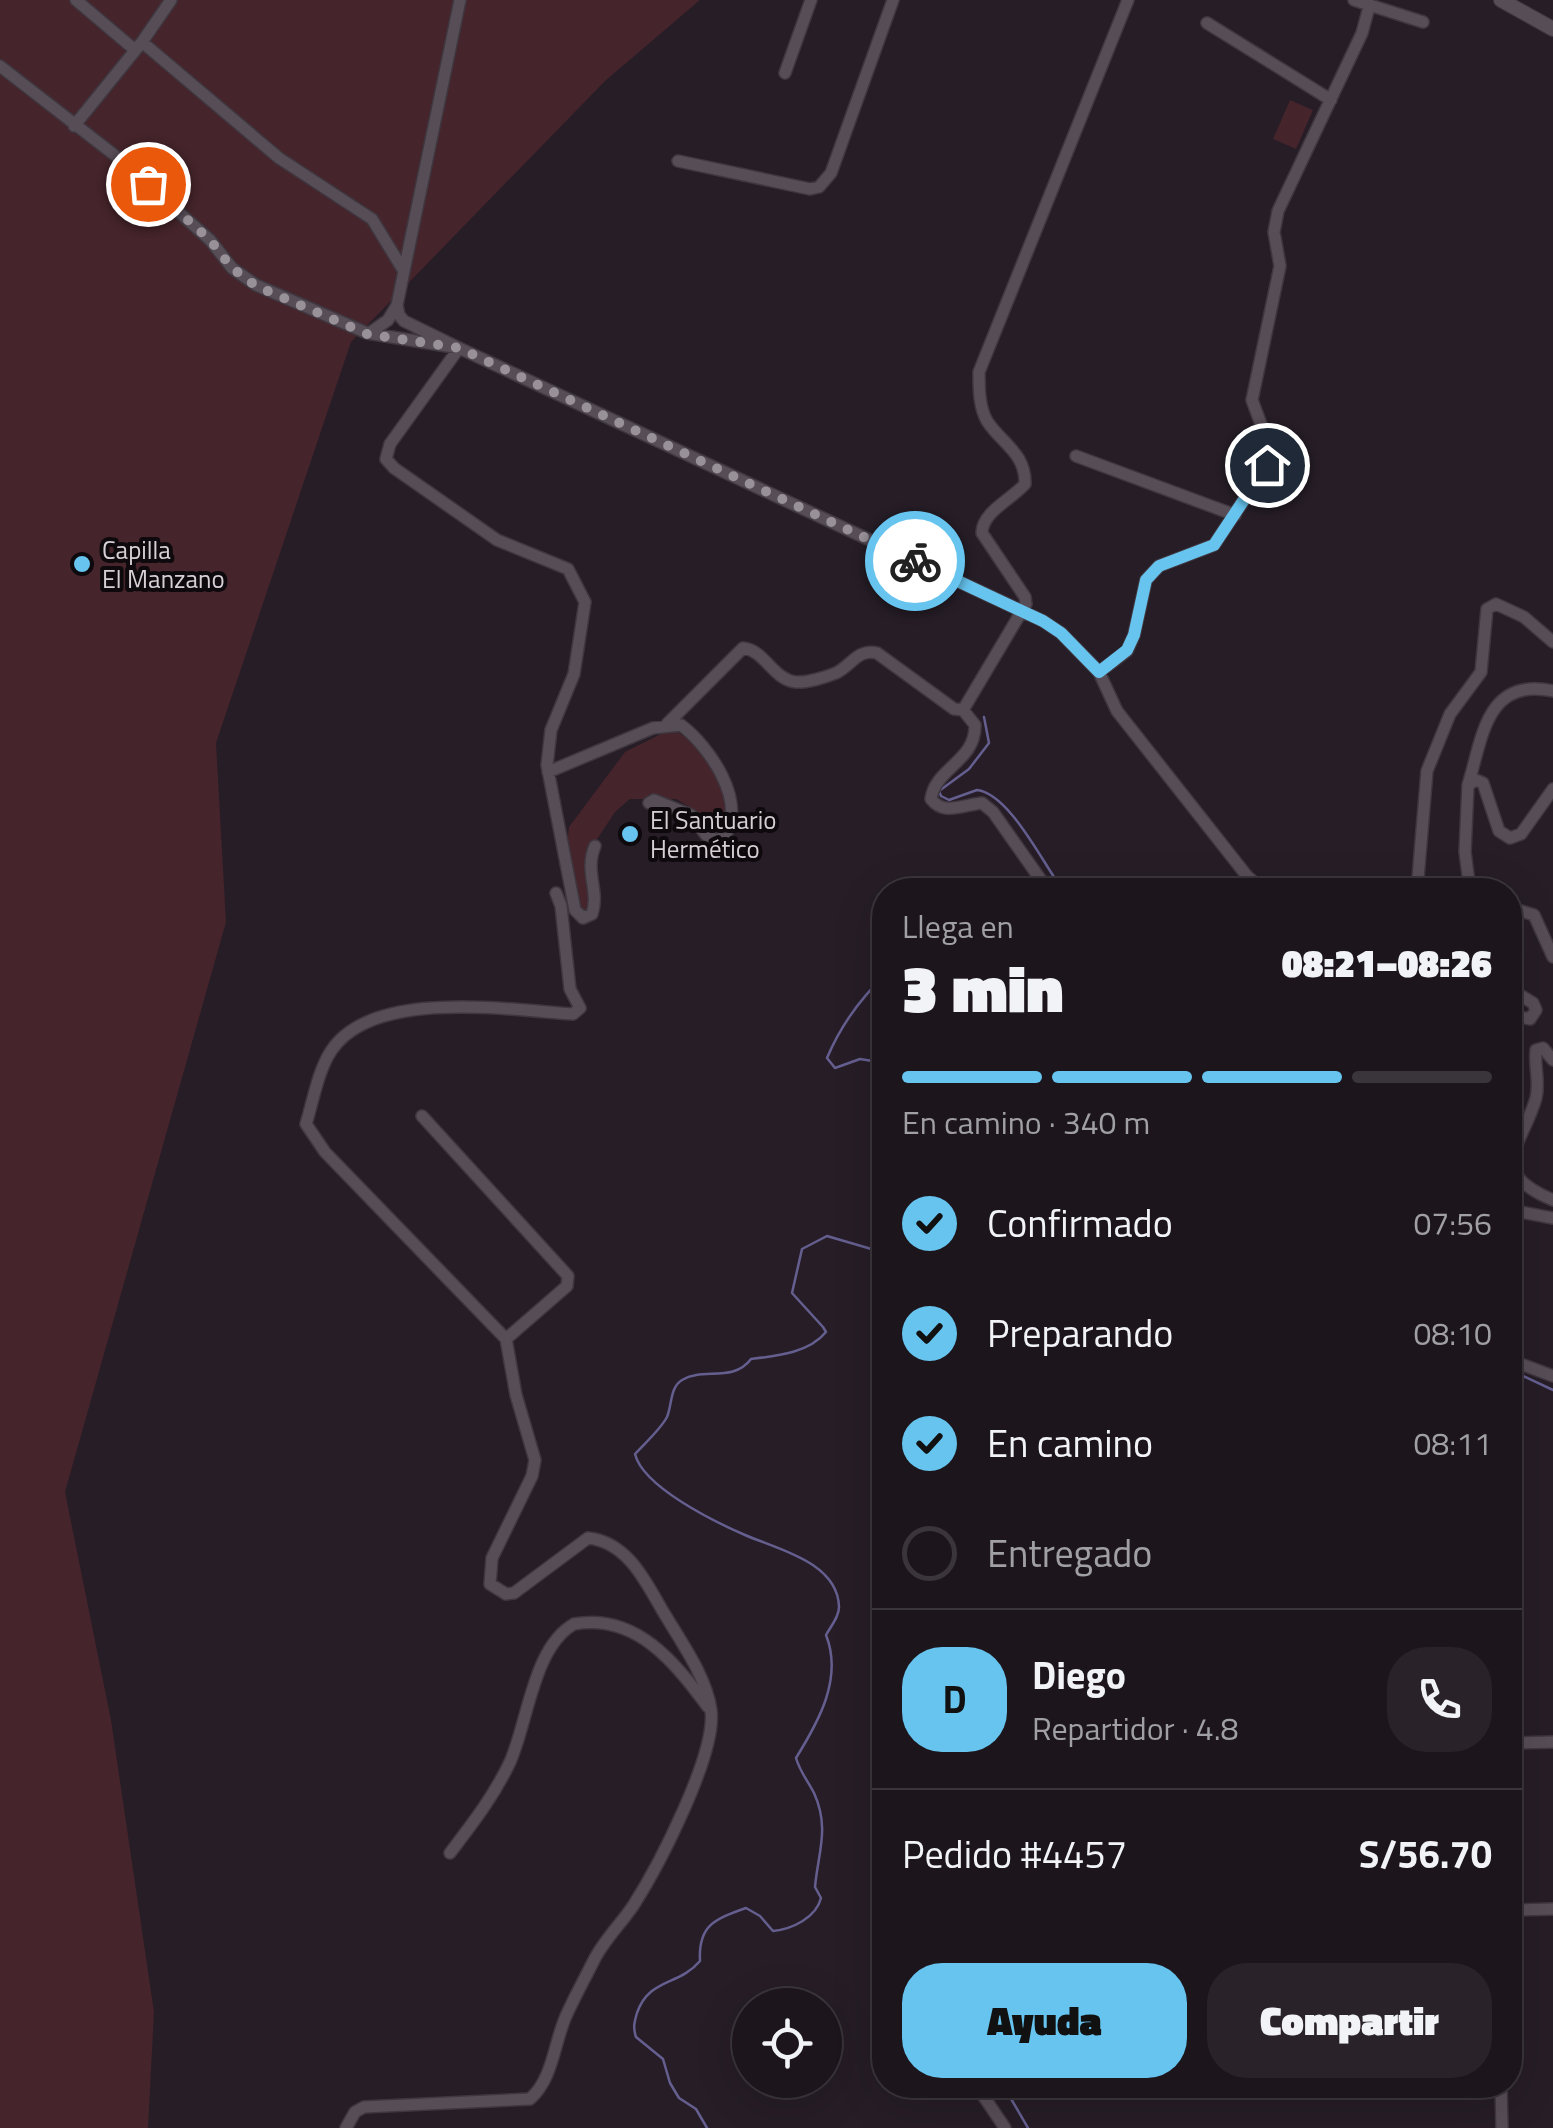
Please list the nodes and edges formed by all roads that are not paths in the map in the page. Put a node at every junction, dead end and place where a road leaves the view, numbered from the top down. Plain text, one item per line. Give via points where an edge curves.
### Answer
1 (76, 0) edge
2 (171, 0) edge
3 (460, 0) edge
4 (810, 0) edge
5 (893, 0) edge
6 (1128, 0) edge
7 (1354, 0) edge
8 (1501, 0) edge
9 (1369, 7) junction
10 (1423, 22) dead end
11 (1207, 24) dead end
12 (1553, 30) edge
13 (139, 46) junction
14 (0, 66) edge
15 (785, 73) dead end
16 (1331, 100) junction
17 (74, 126) junction
18 (678, 160) dead end
19 (408, 242) junction
20 (392, 247) junction
21 (402, 268) junction
22 (396, 305) junction
23 (367, 334) junction
24 (459, 348) junction
25 (1076, 456) dead end
26 (1235, 514) junction
27 (1024, 610) junction
28 (1553, 642) edge
29 (1099, 672) junction
30 (1553, 691) edge
31 (964, 710) junction
32 (667, 724) junction
33 (548, 772) junction
34 (1468, 785) junction
35 (1553, 789) edge
36 (649, 803) dead end
37 (594, 846) dead end
38 (1040, 878) edge
39 (1249, 878) edge
40 (1417, 878) edge
41 (1468, 878) edge
42 (556, 894) dead end
43 (1522, 912) edge
44 (1553, 957) edge
45 (1522, 997) edge
46 (1522, 1017) edge
47 (1553, 1060) edge
48 (422, 1116) dead end
49 (1522, 1132) edge
50 (1522, 1184) edge
51 (1553, 1200) edge
52 (1522, 1212) edge
53 (1553, 1218) edge
54 (506, 1339) junction
55 (1522, 1362) edge
56 (1553, 1376) edge
57 (711, 1711) junction
58 (1553, 1742) edge
59 (1522, 1743) edge
60 (450, 1853) dead end
61 (1553, 1909) edge
62 (1522, 1910) edge
63 (987, 2098) edge
64 (1502, 2098) edge
65 (346, 2128) edge
66 (1005, 2128) edge
67 (1502, 2128) edge

1 - 13 street
2 - 13 street
3 - 19 street
4 - 15 street
5 - 18 street via 831,173 819,188
6 - 27 street via 980,372 987,421 1025,470 1025,484 988,518 982,534 1025,596
7 - 9 street
8 - 12 street
9 - 10 street
9 - 16 street
11 - 16 street
13 - 17 street
13 - 20 street via 279,158 372,220
14 - 17 street
16 - 26 street via 1278,211 1280,266 1252,400 1267,465
17 - 23 street via 117,157 256,286
19 - 20 street
19 - 21 street
20 - 21 street
21 - 22 street
22 - 23 street
22 - 24 street via 404,321
23 - 24 street
24 - 27 street
24 - 33 street via 386,459 497,540 568,569 578,584 585,602 574,674 551,730
25 - 26 street
26 - 29 street via 1214,545 1159,566 1146,580 1127,650
27 - 29 street via 1061,633
27 - 31 street
28 - 40 street via 1510,608 1487,609 1481,672 1450,714 1428,771
29 - 39 street via 1117,711
30 - 34 street via 1517,692 1496,708 1481,732
31 - 32 street via 877,653 796,682 744,648
31 - 38 street via 976,725 973,746 932,788 931,799 946,810 982,804 994,812
32 - 33 street
32 - 36 street via 700,739 734,802 734,816 716,840 691,815
33 - 37 street via 575,910 583,918 595,905 588,861
34 - 35 street via 1483,783 1498,828 1510,838 1521,834
34 - 41 street
42 - 54 street via 570,989 580,1008 574,1014 438,1007 375,1018 348,1032 330,1052 306,1124 325,1152
43 - 44 street via 1534,915
45 - 46 street via 1536,1010 1530,1019
47 - 49 street via 1543,1048 1535,1052 1535,1102
48 - 54 street via 568,1276 567,1286
50 - 51 street
52 - 53 street
54 - 57 street via 535,1460 492,1558 490,1584 514,1593 588,1538 617,1548 640,1572 682,1644
55 - 56 street
57 - 60 street via 676,1664 647,1640 603,1624 574,1624 546,1657 498,1786
57 - 65 street via 712,1732 676,1826 594,1960 534,2096 364,2107
58 - 59 street
61 - 62 street
63 - 66 street
64 - 67 street

